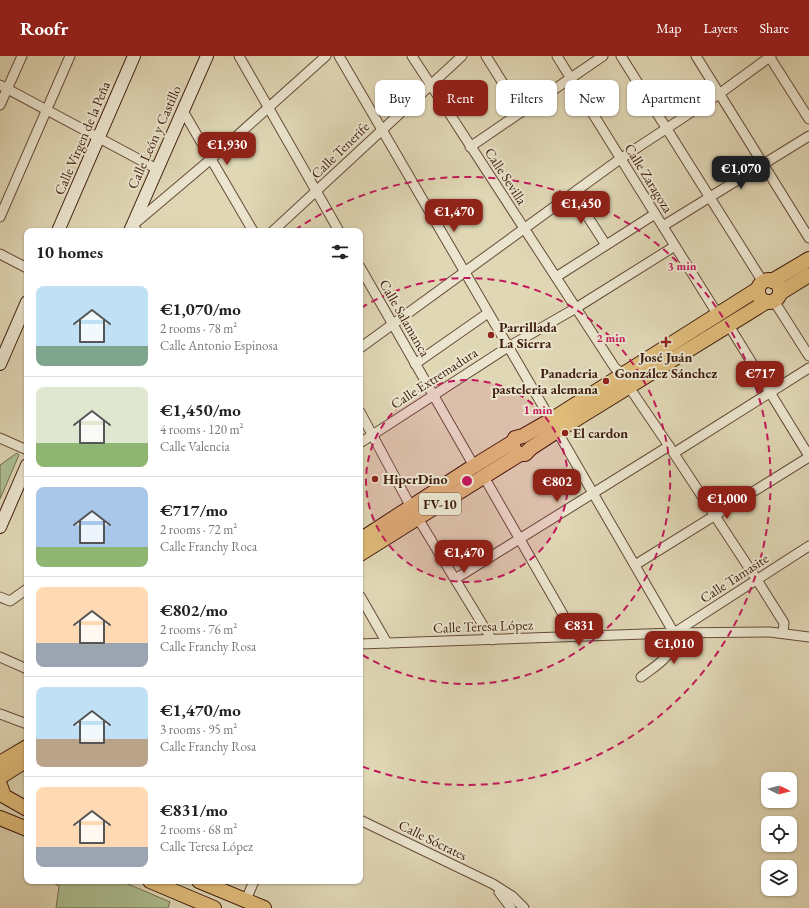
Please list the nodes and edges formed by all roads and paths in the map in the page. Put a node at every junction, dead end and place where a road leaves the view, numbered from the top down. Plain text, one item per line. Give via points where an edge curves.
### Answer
1 (22, 56) edge
2 (70, 56) edge
3 (134, 56) edge
4 (207, 56) edge
5 (239, 56) edge
6 (326, 56) edge
7 (340, 56) edge
8 (412, 56) edge
9 (462, 56) edge
10 (486, 56) edge
11 (557, 56) edge
12 (603, 56) edge
13 (621, 56) edge
14 (696, 56) edge
15 (770, 56) edge
16 (571, 78) junction
17 (501, 80) edge
18 (430, 85) junction
19 (4, 87) edge
20 (557, 88) edge
21 (719, 94) junction
22 (0, 105) edge
23 (268, 108) junction
24 (46, 110) junction
25 (183, 111) junction
26 (515, 116) edge
27 (809, 119) edge
28 (666, 128) junction
29 (382, 129) junction
30 (809, 136) edge
31 (98, 138) junction
32 (470, 147) junction
33 (620, 159) junction
34 (211, 160) junction
35 (763, 164) junction
36 (157, 169) junction
37 (316, 191) junction
38 (573, 194) junction
39 (710, 197) junction
40 (655, 214) junction
41 (0, 218) edge
42 (663, 226) junction
43 (59, 228) edge
44 (133, 228) edge
45 (134, 228) edge
46 (251, 228) edge
47 (276, 228) edge
48 (337, 228) edge
49 (524, 230) junction
50 (809, 238) edge
51 (606, 245) junction
52 (675, 246) junction
53 (0, 254) edge
54 (809, 259) edge
55 (24, 266) edge
56 (363, 272) edge
57 (465, 272) junction
58 (809, 276) edge
59 (556, 277) junction
60 (764, 284) junction
61 (773, 299) junction
62 (576, 308) junction
63 (24, 309) edge
64 (488, 314) junction
65 (723, 320) junction
66 (393, 324) junction
67 (363, 346) edge
68 (508, 347) junction
69 (809, 356) edge
70 (0, 364) edge
71 (415, 364) junction
72 (809, 368) edge
73 (617, 378) junction
74 (634, 384) junction
75 (770, 392) junction
76 (434, 396) junction
77 (363, 417) edge
78 (554, 425) junction
79 (373, 434) junction
80 (0, 438) edge
81 (363, 441) edge
82 (522, 445) junction
83 (24, 449) edge
84 (672, 449) junction
85 (809, 457) edge
86 (474, 466) junction
87 (24, 472) edge
88 (484, 477) junction
89 (593, 493) junction
90 (415, 513) junction
91 (714, 516) junction
92 (0, 527) edge
93 (520, 539) junction
94 (363, 541) edge
95 (809, 546) edge
96 (635, 566) junction
97 (455, 579) junction
98 (756, 580) junction
99 (24, 591) edge
100 (0, 597) edge
101 (363, 601) edge
102 (783, 632) junction
103 (674, 633) junction
104 (809, 633) edge
105 (799, 634) junction
106 (809, 636) edge
107 (576, 637) junction
108 (492, 640) junction
109 (387, 643) junction
110 (363, 644) edge
111 (0, 657) edge
112 (24, 666) edge
113 (641, 678) dead end
114 (0, 714) edge
115 (24, 723) edge
116 (24, 748) edge
117 (24, 762) edge
118 (0, 763) edge
119 (0, 777) edge
120 (0, 785) edge
121 (0, 800) edge
122 (24, 808) edge
123 (24, 809) edge
124 (0, 818) edge
125 (363, 821) edge
126 (24, 828) edge
127 (157, 884) edge
128 (206, 884) edge
129 (253, 884) edge
130 (493, 884) junction
131 (246, 900) junction
132 (214, 908) edge
133 (264, 908) edge
134 (511, 908) edge
135 (524, 908) edge

1 - 19 street
2 - 24 street
3 - 31 street, Calle Virgen de la Peña
4 - 25 street, Calle León y Castillo
5 - 23 street
6 - 23 street
7 - 29 street
8 - 18 street, Calle Sevilla
9 - 18 street, Calle Tenerife
10 - 17 street
11 - 16 street, Calle Zaragoza
12 - 16 street
13 - 28 street
14 - 21 street
15 - 21 street
15 - 27 street
16 - 20 street
16 - 33 street, Calle Zaragoza
18 - 29 street, Calle Tenerife
18 - 32 street, Calle Sevilla
19 - 22 street
19 - 24 street
21 - 28 street
21 - 35 street
23 - 34 street
23 - 37 street
24 - 31 street
24 - 41 street
25 - 34 street
25 - 36 street, Calle León y Castillo
26 - 32 street
28 - 33 street
28 - 39 street
29 - 37 street, Calle Tenerife
29 - 57 street
30 - 35 street
31 - 36 street
31 - 43 street, Calle Virgen de la Peña
32 - 49 street, Calle Sevilla
33 - 38 street
33 - 40 street, Calle Zaragoza
34 - 45 street
34 - 46 street
35 - 39 street
35 - 50 street
36 - 44 street, Calle León y Castillo
37 - 47 street, Calle Tenerife
37 - 48 street
38 - 49 street
38 - 51 street
39 - 42 street
39 - 60 street
40 - 42 street, Calle Zaragoza
40 - 51 street
42 - 52 street, Calle Zaragoza
49 - 57 street
49 - 59 street, Calle Sevilla
51 - 59 street
52 - 62 street, Calle Extremadura
52 - 65 street, Calle Zaragoza
53 - 55 street
54 - 60 main road, FV-10
56 - 66 street, Calle Salamanca
57 - 64 street
57 - 66 street
58 - 61 main road, FV-10
59 - 62 street, Calle Sevilla
60 - 61 main road via 761,299
60 - 61 main road via 780,288
60 - 65 main road, FV-10
61 - 65 main road, FV-10
61 - 69 street
62 - 68 street, Calle Extremadura
62 - 73 street, Calle Sevilla via 615,368
63 - 70 street
64 - 68 street
64 - 71 street
65 - 73 main road, FV-10
65 - 74 main road, FV-10
65 - 75 street, Calle Zaragoza
66 - 67 street
66 - 71 street, Calle Salamanca
68 - 76 street, Calle Extremadura
68 - 78 street
71 - 76 street, Calle Salamanca
72 - 75 street
73 - 74 street
73 - 78 main road, FV-10
74 - 78 main road, FV-10
74 - 84 street
75 - 84 street
75 - 85 street, Calle Zaragoza
76 - 79 street, Calle Extremadura
76 - 86 street, Calle Salamanca
77 - 79 street
78 - 82 main road, FV-10
78 - 89 street
79 - 81 street, Calle Extremadura
79 - 90 street
80 - 83 street
82 - 86 main road, FV-10
82 - 88 main road, FV-10
84 - 89 street
84 - 91 street
85 - 91 street
86 - 90 main road, FV-10
87 - 92 street
88 - 90 main road, FV-10
88 - 93 street
89 - 93 street
89 - 96 street
90 - 94 main road, FV-10
90 - 97 street
91 - 96 street
91 - 98 street
93 - 97 street
93 - 107 street
95 - 98 street, Calle Tamasite
96 - 103 street
97 - 108 street
98 - 102 street via 784,623
98 - 103 street, Calle Tamasite
99 - 100 street via 10,601
101 - 109 street
102 - 103 street, Calle Teresa López
102 - 105 street, Calle Teresa López
103 - 107 street, Calle Teresa López
103 - 113 street via 673,647 667,656
104 - 105 street, Calle Teresa López
105 - 106 street, Calle Teresa López
107 - 108 street, Calle Teresa López
108 - 109 street, Calle Teresa López
109 - 110 street, Calle Teresa López
111 - 112 street
114 - 115 street
116 - 118 main road
117 - 119 main road
120 - 122 main road via 4,796
121 - 123 main road
124 - 126 main road
125 - 130 street, Calle Sócrates
127 - 132 main road
128 - 131 main road
129 - 131 street
130 - 134 street, Calle Sócrates
130 - 135 street, Calle Sócrates via 512,896
131 - 133 main road

